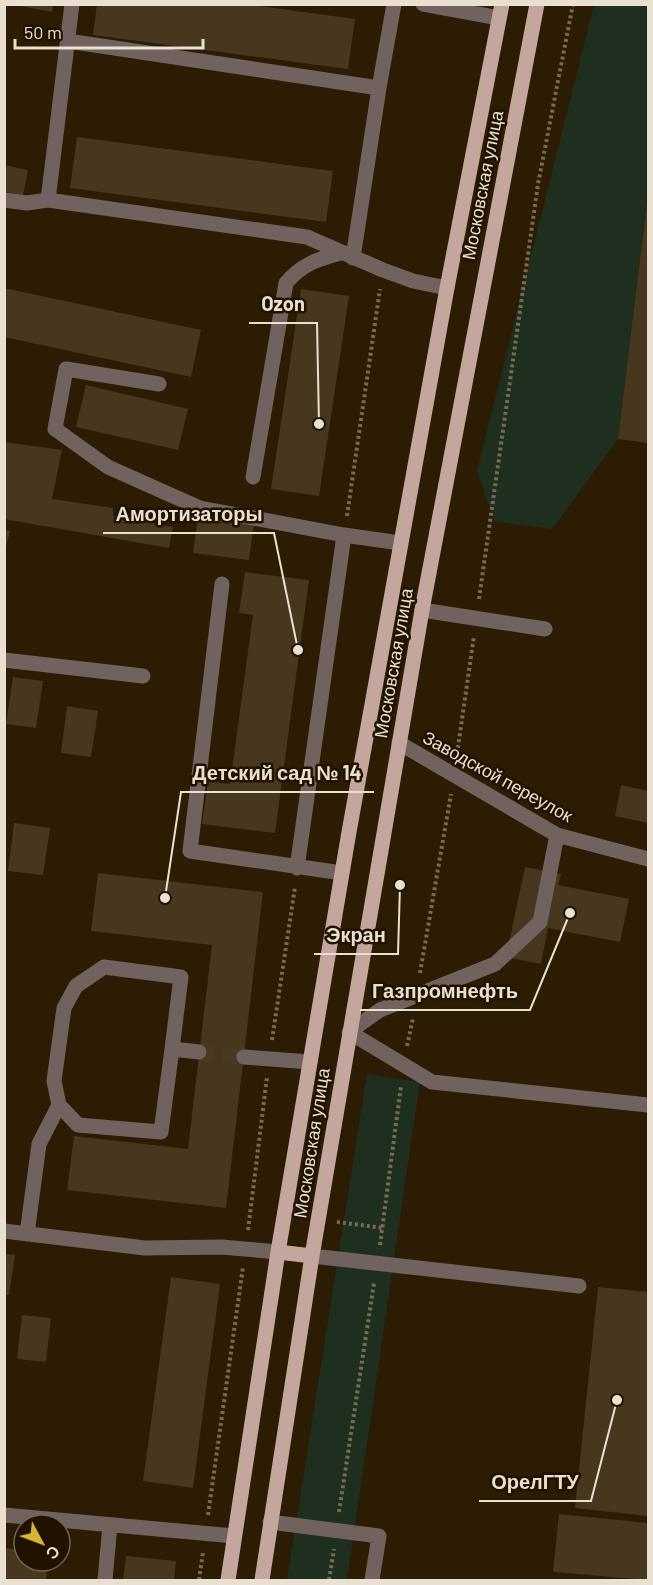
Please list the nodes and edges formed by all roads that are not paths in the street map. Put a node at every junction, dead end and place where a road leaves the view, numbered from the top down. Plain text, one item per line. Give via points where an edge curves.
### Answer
1 (72, 4) edge
2 (394, 4) edge
3 (423, 4) edge
4 (537, 4) edge
5 (501, 11) edge
6 (68, 41) junction
7 (379, 88) junction
8 (4, 200) edge
9 (48, 200) junction
10 (347, 255) junction
11 (447, 288) junction
12 (159, 384) dead end
13 (253, 477) dead end
14 (344, 536) junction
15 (400, 543) junction
16 (222, 584) dead end
17 (422, 610) junction
18 (545, 629) dead end
19 (4, 660) edge
20 (143, 676) dead end
21 (399, 743) junction
22 (556, 836) junction
23 (648, 860) edge
24 (297, 868) junction
25 (342, 873) junction
26 (349, 1032) junction
27 (172, 1049) junction
28 (200, 1052) tunnel mouth
29 (244, 1057) tunnel mouth
30 (310, 1062) junction
31 (59, 1105) junction
32 (648, 1105) edge
33 (4, 1231) edge
34 (27, 1234) junction
35 (278, 1252) junction
36 (312, 1256) junction
37 (579, 1286) dead end
38 (4, 1515) edge
39 (270, 1522) junction
40 (110, 1525) junction
41 (234, 1536) junction
42 (105, 1581) edge
43 (228, 1581) edge
44 (262, 1581) edge
45 (372, 1581) edge

1 - 6 street
2 - 7 street
3 - 5 street
4 - 17 main road, Московская улица
5 - 11 main road, Московская улица
6 - 7 street
6 - 9 street
7 - 10 street
8 - 9 street
9 - 10 street via 307,237
10 - 11 street via 414,281
10 - 13 street via 310,261 286,283
11 - 15 main road, Московская улица
12 - 14 street via 66,369 54,429 108,466 200,508
14 - 15 street
14 - 24 street
15 - 25 main road, Московская улица
16 - 24 street via 190,850
17 - 18 street
17 - 21 main road, Московская улица
19 - 20 street
21 - 22 street, Заводской переулок
21 - 26 main road, Московская улица
22 - 23 street, Заводской переулок
22 - 26 street via 540,922 495,964 380,1010
24 - 25 street
25 - 30 main road, Московская улица
26 - 32 street via 432,1082
26 - 36 main road, Московская улица
27 - 28 street
27 - 31 street via 161,1132 78,1125
27 - 31 street via 181,977 104,968 76,986 64,1008 54,1081
29 - 30 street
30 - 35 main road, Московская улица
31 - 34 street via 39,1144
33 - 34 street
34 - 35 street via 145,1248
35 - 36 main road
35 - 41 main road, Московская улица
36 - 37 street
36 - 39 main road, Московская улица
38 - 40 street
39 - 44 main road, Московская улица
39 - 45 street via 379,1536
40 - 41 street
40 - 42 street
41 - 43 main road, Московская улица

